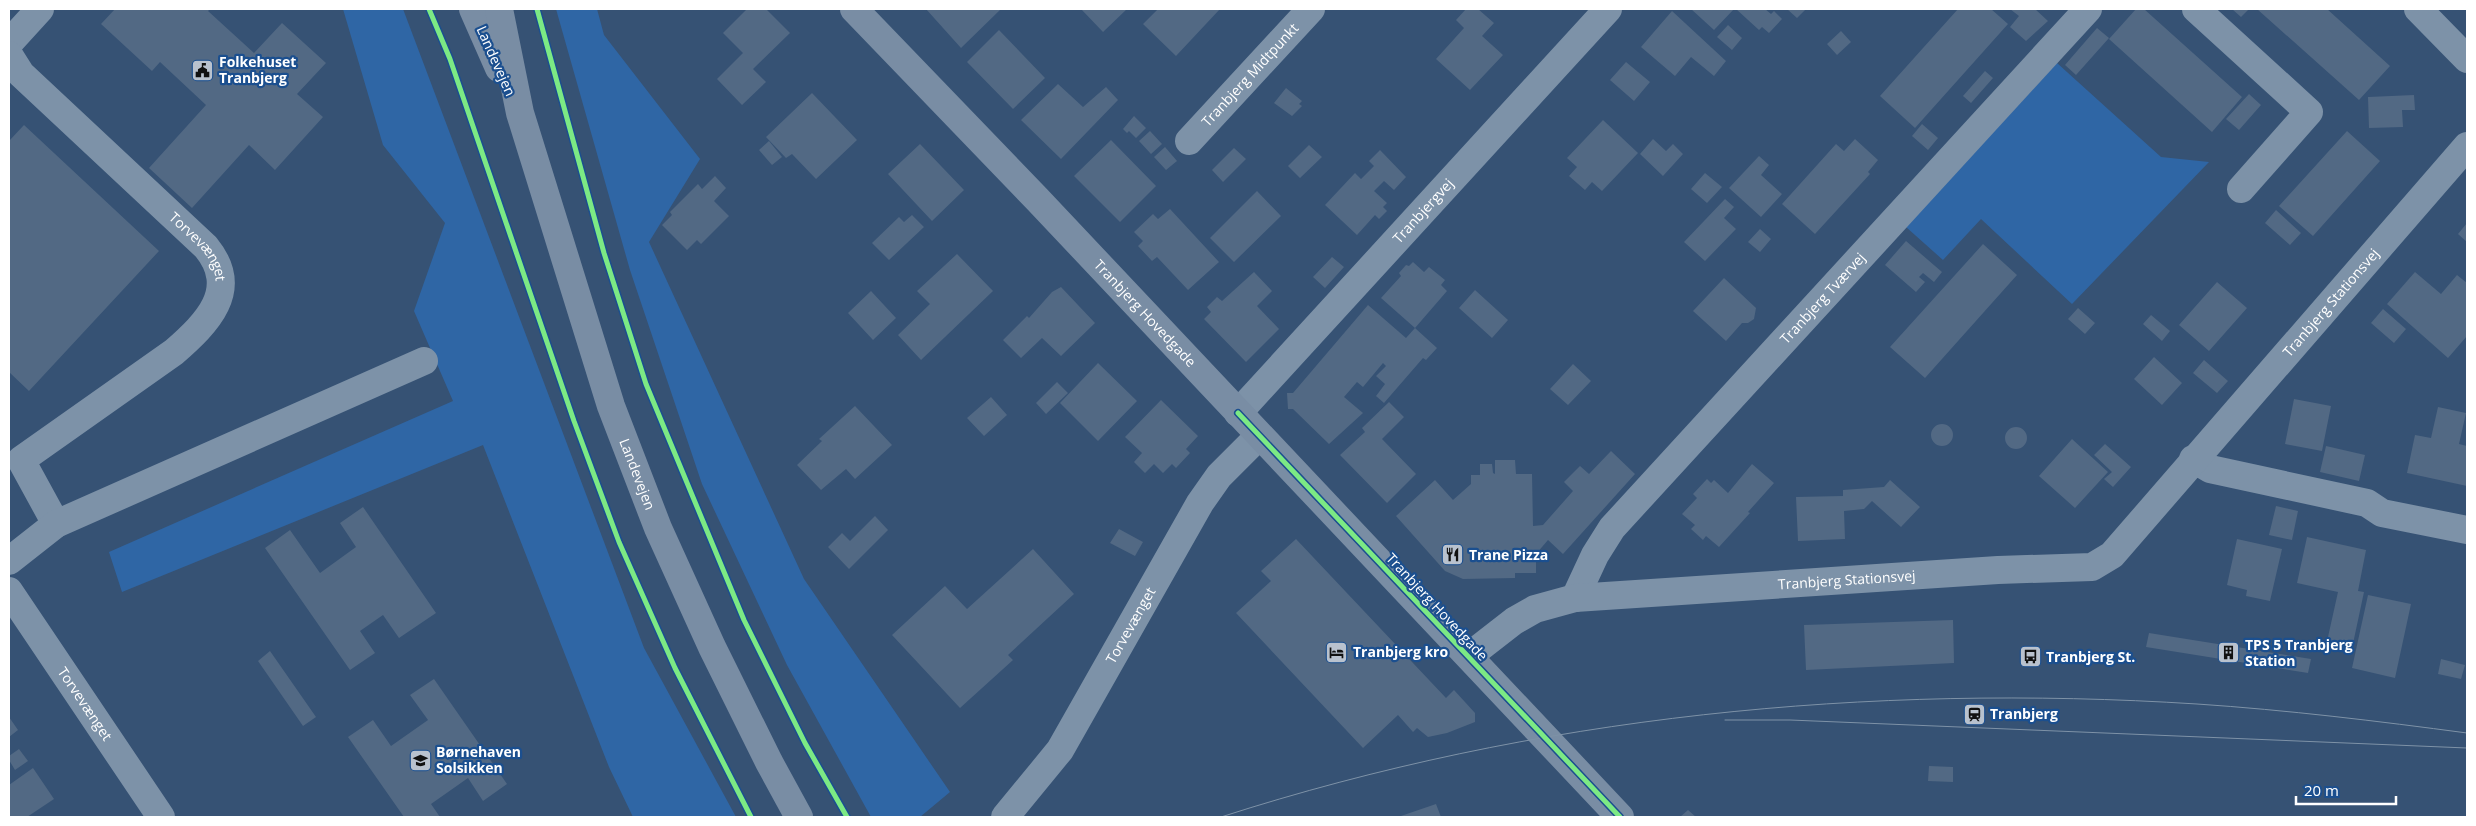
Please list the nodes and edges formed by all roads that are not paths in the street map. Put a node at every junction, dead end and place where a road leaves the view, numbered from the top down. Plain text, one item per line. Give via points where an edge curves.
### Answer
1 (40, 9) edge
2 (472, 9) edge
3 (499, 9) edge
4 (854, 9) edge
5 (1311, 9) edge
6 (1608, 9) edge
7 (2088, 9) edge
8 (2196, 9) edge
9 (2418, 9) edge
10 (9, 43) edge
11 (9, 54) edge
12 (2467, 59) edge
13 (520, 113) junction
14 (1189, 141) dead end
15 (2467, 146) edge
16 (2241, 189) dead end
17 (424, 361) dead end
18 (1238, 413) junction
19 (1259, 436) junction
20 (2193, 459) junction
21 (56, 524) junction
22 (2467, 530) edge
23 (9, 561) edge
24 (9, 591) edge
25 (1575, 598) junction
26 (1469, 656) junction
27 (161, 817) edge
28 (800, 817) edge
29 (1005, 817) edge
30 (1620, 817) edge

1 - 10 street
2 - 13 street, Landevejen
3 - 13 street, Landevejen
4 - 18 street, Tranbjerg Hovedgade
5 - 14 street, Tranbjerg Midtpunkt
6 - 18 street, Tranbjergvej
7 - 25 street, Tranbjerg Tværvej via 1612,528
8 - 16 street via 2309,112
9 - 12 street
11 - 21 street, Torvevænget via 20,74 206,247 216,260 222,290 213,311 196,333 174,352 21,460
13 - 28 street, Landevejen via 611,406 658,528 712,648
15 - 20 street, Tranbjerg Stationsvej
17 - 21 street
18 - 19 street, Tranbjerg Hovedgade
19 - 26 street, Tranbjerg Hovedgade
19 - 29 street, Torvevænget via 1219,476 1200,503 1060,750
20 - 22 street via 2210,470 2367,503 2382,513
20 - 25 street, Tranbjerg Stationsvej via 2112,555 2092,567 1998,570
21 - 23 street
24 - 27 street, Torvevænget
25 - 26 street, Tranbjerg Stationsvej via 1528,613 1488,639
26 - 30 street, Tranbjerg Hovedgade

